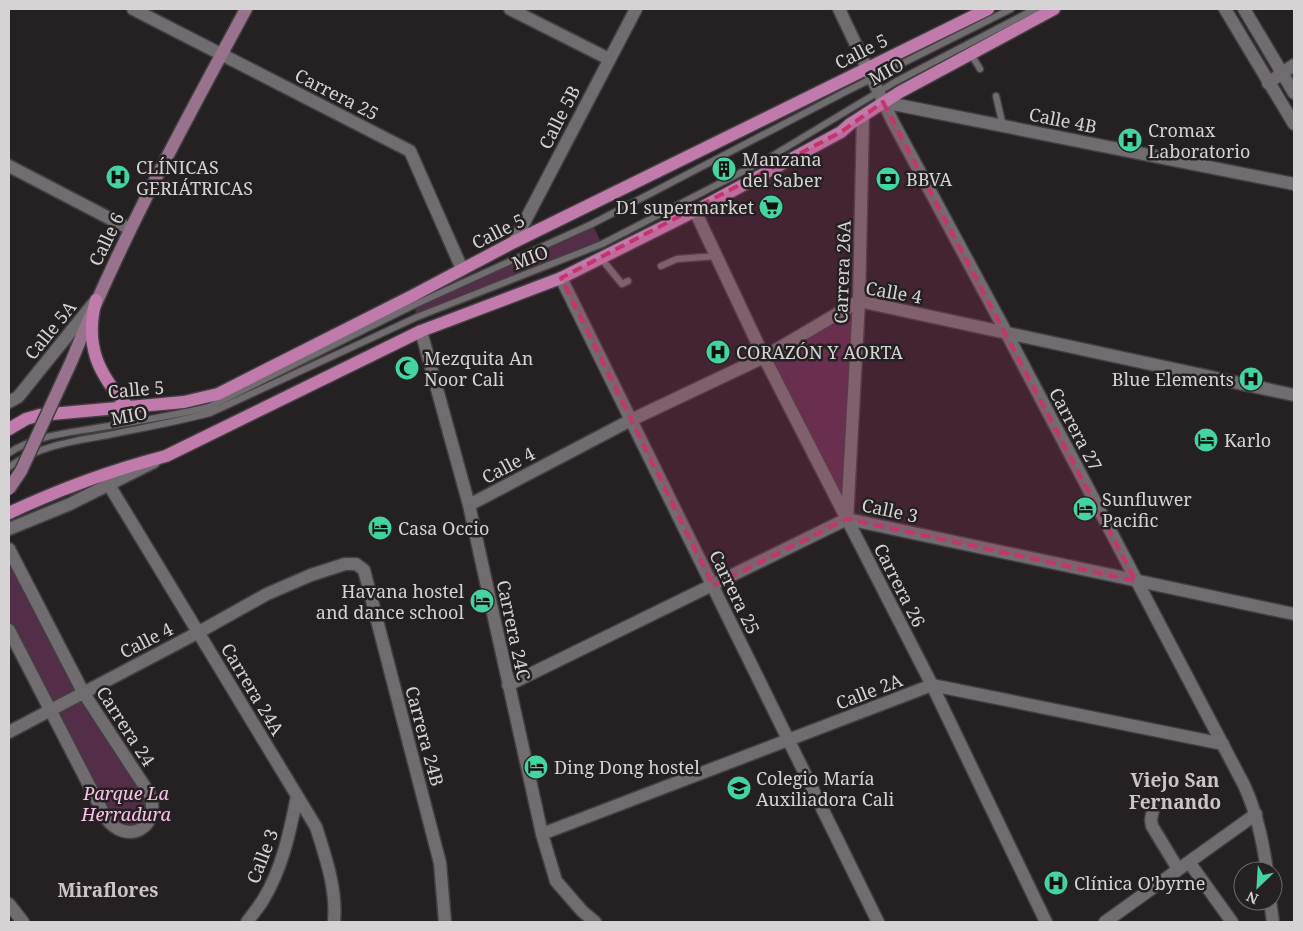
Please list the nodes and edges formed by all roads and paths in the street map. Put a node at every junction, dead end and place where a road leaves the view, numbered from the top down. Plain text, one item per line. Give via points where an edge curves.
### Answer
1 (133, 9) edge
2 (246, 9) edge
3 (510, 9) edge
4 (636, 9) edge
5 (839, 9) edge
6 (988, 9) edge
7 (1010, 9) edge
8 (1035, 9) edge
9 (1054, 9) edge
10 (1225, 9) edge
11 (1244, 9) edge
12 (221, 54) junction
13 (971, 54) junction
14 (609, 59) junction
15 (1294, 65) edge
16 (980, 70) dead end
17 (869, 73) junction
18 (1282, 74) junction
19 (1268, 84) junction
20 (1294, 93) edge
21 (996, 96) dead end
22 (881, 97) junction
23 (863, 116) junction
24 (1294, 124) edge
25 (1003, 126) junction
26 (9, 166) edge
27 (1294, 184) edge
28 (695, 211) junction
29 (130, 229) junction
30 (514, 242) junction
31 (717, 256) junction
32 (600, 258) junction
33 (661, 266) dead end
34 (462, 269) junction
35 (561, 278) junction
36 (628, 281) dead end
37 (96, 300) junction
38 (859, 301) junction
39 (421, 331) junction
40 (1007, 334) junction
41 (764, 357) junction
42 (1294, 395) edge
43 (9, 402) edge
44 (128, 407) junction
45 (631, 420) junction
46 (9, 429) edge
47 (9, 453) edge
48 (166, 456) junction
49 (9, 467) edge
50 (109, 485) junction
51 (9, 489) edge
52 (469, 505) junction
53 (9, 513) edge
54 (847, 519) junction
55 (9, 529) edge
56 (9, 548) edge
57 (356, 564) joint
58 (1136, 580) junction
59 (713, 586) junction
60 (1294, 614) edge
61 (9, 630) edge
62 (199, 632) junction
63 (508, 685) junction
64 (932, 685) junction
65 (83, 692) junction
66 (51, 709) junction
67 (9, 732) edge
68 (789, 741) junction
69 (1223, 744) junction
70 (296, 796) junction
71 (1153, 809) dead end
72 (1256, 814) junction
73 (542, 834) junction
74 (1265, 861) edge
75 (1183, 865) junction
76 (9, 904) edge
77 (23, 922) edge
78 (247, 922) edge
79 (334, 922) edge
80 (445, 922) edge
81 (595, 922) edge
82 (878, 922) edge
83 (1046, 922) edge
84 (1105, 922) edge
85 (1232, 922) edge

1 - 12 street, Carrera 25
2 - 12 main road, Calle 6
3 - 14 street
4 - 14 street, Calle 5B
5 - 17 street, Carrera 27
6 - 17 main road, Calle 5
7 - 17 lane, MIO
8 - 22 lane, MIO
9 - 13 main road
10 - 19 street
11 - 18 street
12 - 29 main road, Calle 6
12 - 34 street, Carrera 25 via 410,151
13 - 16 lane
13 - 22 main road via 900,92
14 - 30 street, Calle 5B
15 - 18 street
17 - 22 street, Carrera 27
17 - 30 main road, Calle 5
17 - 47 lane, MIO via 592,224 414,305 209,407 41,438
18 - 19 street
18 - 20 street
19 - 24 street
21 - 25 lane
22 - 23 main road
22 - 25 street, Calle 4B
22 - 40 street, Carrera 27
22 - 49 lane, MIO via 602,244 417,317 210,413 63,443 36,451
23 - 28 main road via 840,132
23 - 38 street, Carrera 26A
25 - 27 street, Calle 4B
26 - 29 street
28 - 31 street, Carrera 26
28 - 32 main road
29 - 37 main road, Calle 6
30 - 34 main road, Calle 5
31 - 33 lane via 677,259
31 - 41 street, Carrera 26
32 - 35 main road
32 - 36 lane via 622,284
34 - 44 main road, Calle 5 via 218,394 194,401
35 - 39 main road
35 - 45 street, Carrera 25
37 - 43 street, Calle 5A via 18,397
37 - 44 main road via 92,323 95,354 107,382
37 - 51 main road, Calle 6, bridge via 21,471
38 - 40 street, Calle 4
38 - 41 street, Calle 4
38 - 54 street, Carrera 26A
39 - 48 main road
39 - 52 street, Carrera 24C
40 - 42 street, Calle 4
40 - 58 street, Carrera 27
41 - 45 street, Calle 4
41 - 54 street, Carrera 26
44 - 46 main road, Calle 5 via 40,415 26,418
45 - 52 street, Calle 4
45 - 59 street, Carrera 25
48 - 50 street
48 - 53 main road via 50,494
50 - 55 street
50 - 62 street, Carrera 24A
52 - 63 street, Carrera 24C
54 - 58 street, Calle 3
54 - 59 street, Calle 3
54 - 64 street, Carrera 26
56 - 65 street, Carrera 24
57 - 62 street, Calle 4 via 345,564 311,575 267,594
57 - 80 street, Carrera 24B via 364,570 440,863
58 - 60 street, Calle 3
58 - 69 street, Carrera 27
59 - 63 street, Calle 3
59 - 68 street, Carrera 25
61 - 66 street, Carrera 24
62 - 65 street, Calle 4
62 - 70 street, Carrera 24A
63 - 73 street, Carrera 24C
64 - 68 street, Calle 2A
64 - 69 street
64 - 83 street, Carrera 26
65 - 66 street, Calle 4
65 - 66 street, Carrera 24 via 151,798 153,813 141,829 121,831 106,818
66 - 67 street, Calle 4
68 - 73 street, Calle 2A
68 - 82 street, Carrera 25
69 - 72 street, Carrera 27
70 - 78 street, Calle 3 via 290,833 278,866 263,900
70 - 79 street, Carrera 24A via 316,827 328,866 336,908
71 - 75 street via 1152,826
72 - 74 street, Carrera 27
72 - 75 street
73 - 81 street, Carrera 24C via 556,881
75 - 84 street
75 - 85 street
76 - 77 street

